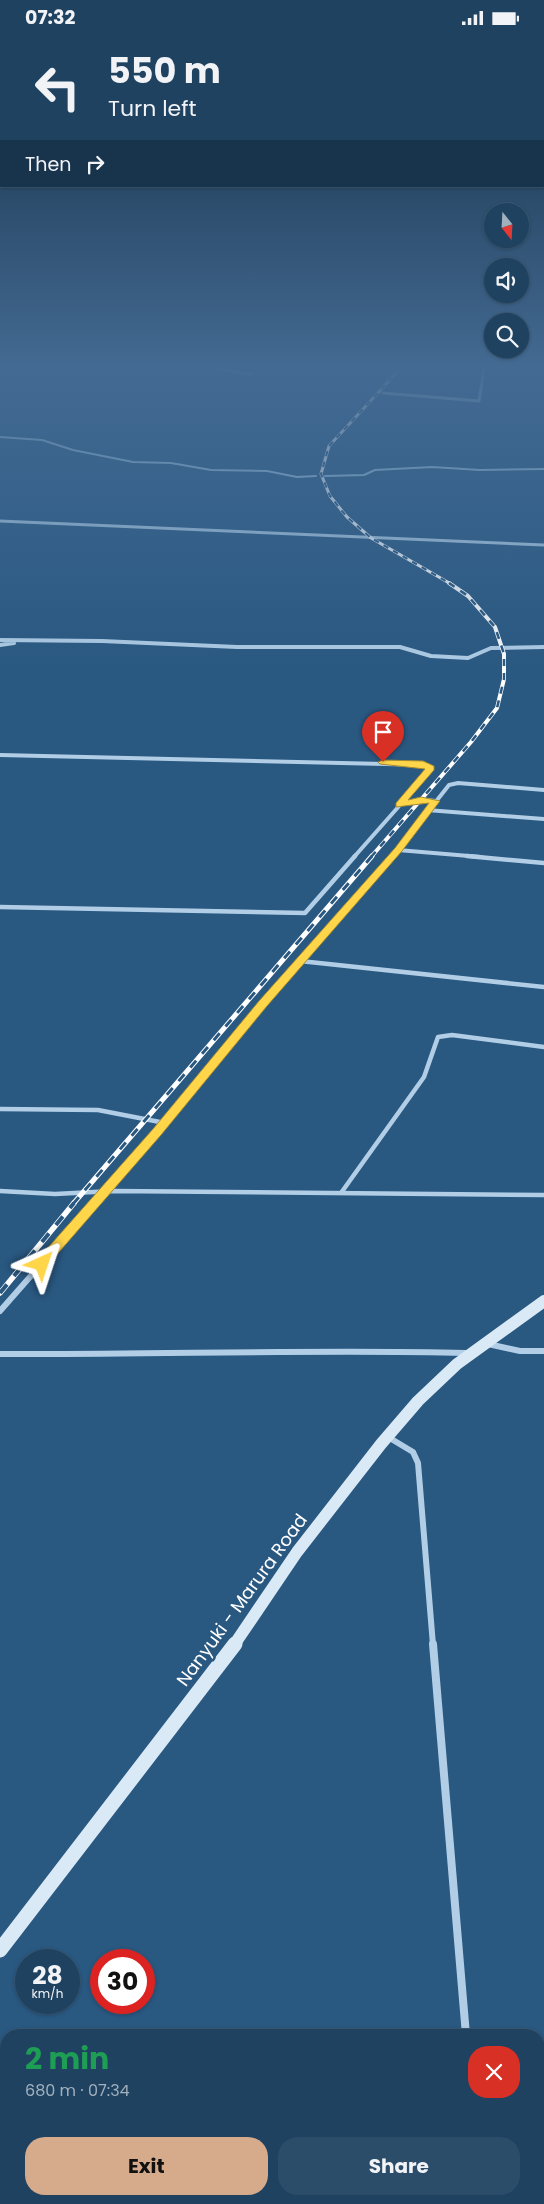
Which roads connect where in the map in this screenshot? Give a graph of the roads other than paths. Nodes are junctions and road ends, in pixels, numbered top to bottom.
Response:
1 (0, 521) edge
2 (544, 545) edge
3 (0, 640) edge
4 (34, 641) junction
5 (0, 645) edge
6 (544, 647) edge
7 (0, 755) edge
8 (544, 790) edge
9 (435, 801) junction
10 (399, 805) junction
11 (428, 810) junction
12 (544, 819) edge
13 (398, 849) junction
14 (544, 863) edge
15 (0, 907) edge
16 (300, 961) junction
17 (544, 987) edge
18 (544, 1047) edge
19 (0, 1109) edge
20 (165, 1123) junction
21 (0, 1191) edge
22 (106, 1191) junction
23 (341, 1193) junction
24 (544, 1195) edge
25 (544, 1301) edge
26 (0, 1311) edge
27 (482, 1344) junction
28 (544, 1351) edge
29 (0, 1353) edge
30 (470, 1353) junction
31 (388, 1437) junction
32 (0, 1951) edge
33 (465, 2029) edge

1 - 2 street
3 - 4 street
4 - 5 street
4 - 6 street
7 - 10 street
8 - 9 street
9 - 10 street
9 - 11 street
10 - 15 street
11 - 12 street
11 - 13 street
13 - 14 street
13 - 16 street
16 - 17 street
16 - 20 street
18 - 23 street
19 - 20 street
20 - 22 street
21 - 22 street
22 - 23 street
22 - 26 street
23 - 24 street
25 - 27 street, Nanyuki - Marura Road
27 - 28 street
27 - 30 street, Nanyuki - Marura Road
29 - 30 street
30 - 31 street, Nanyuki - Marura Road
31 - 32 street, Nanyuki - Marura Road
31 - 33 street

